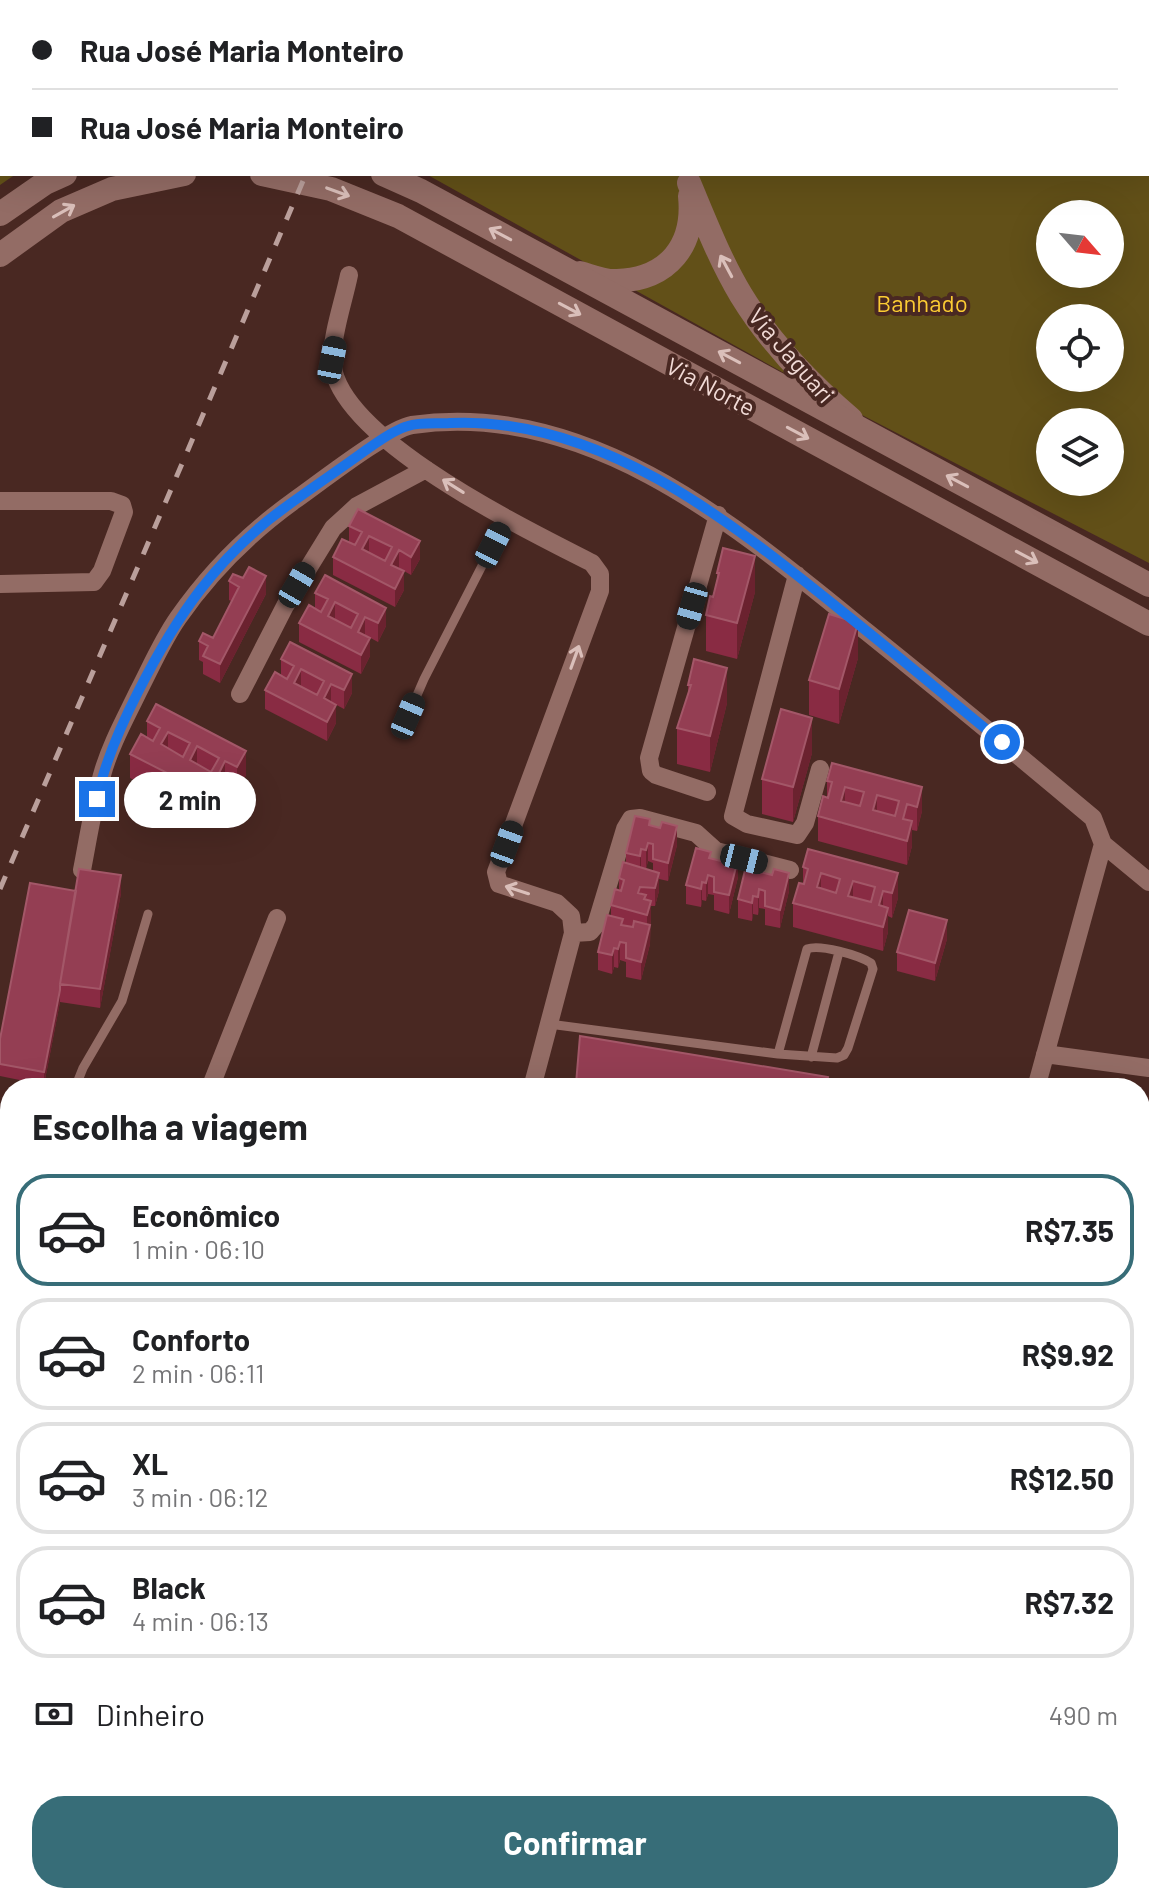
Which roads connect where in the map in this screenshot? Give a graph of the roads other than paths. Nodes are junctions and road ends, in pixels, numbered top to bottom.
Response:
1 (61, 176) edge
2 (174, 176) edge
3 (271, 176) edge
4 (387, 176) edge
5 (688, 179) edge
6 (0, 214) edge
7 (0, 255) edge
8 (567, 270) junction
9 (349, 275) dead end
10 (865, 432) junction
11 (383, 439) junction
12 (426, 469) junction
13 (0, 501) edge
14 (718, 515) junction
15 (506, 519) junction
16 (797, 575) junction
17 (0, 584) edge
18 (1149, 585) edge
19 (1149, 624) edge
20 (240, 694) dead end
21 (408, 716) dead end
22 (820, 769) dead end
23 (707, 792) dead end
24 (1103, 844) junction
25 (82, 870) edge
26 (790, 870) edge
27 (1149, 882) edge
28 (148, 914) dead end
29 (277, 918) dead end
30 (573, 933) junction
31 (839, 952) junction
32 (549, 1024) junction
33 (778, 1054) junction
34 (1045, 1054) junction
35 (811, 1057) junction
36 (1149, 1068) edge
37 (79, 1078) edge
38 (214, 1078) edge
39 (535, 1078) edge
40 (1039, 1078) edge

1 - 6 main road
7 -> 2 main road
3 -> 19 main road, Via Norte
8 -> 4 main road, Via Norte
5 - 8 main road, Via Jaguari
10 -> 5 main road, Via Jaguari
10 -> 8 main road, Via Norte
9 - 11 street
18 -> 10 main road, Via Norte
11 - 12 street
11 - 14 street
11 - 25 street
15 -> 12 street
12 - 20 street
13 - 17 street
14 - 16 street
14 - 23 street
15 - 21 lane
30 -> 15 street
16 - 22 street
16 - 24 street
24 - 27 street
24 - 34 street
26 - 30 street
28 - 37 lane
29 - 38 street
30 - 32 street
31 - 33 lane
31 - 35 lane
31 - 35 lane
32 - 33 lane
32 - 39 street
33 - 35 lane
34 - 36 street
34 - 40 street

